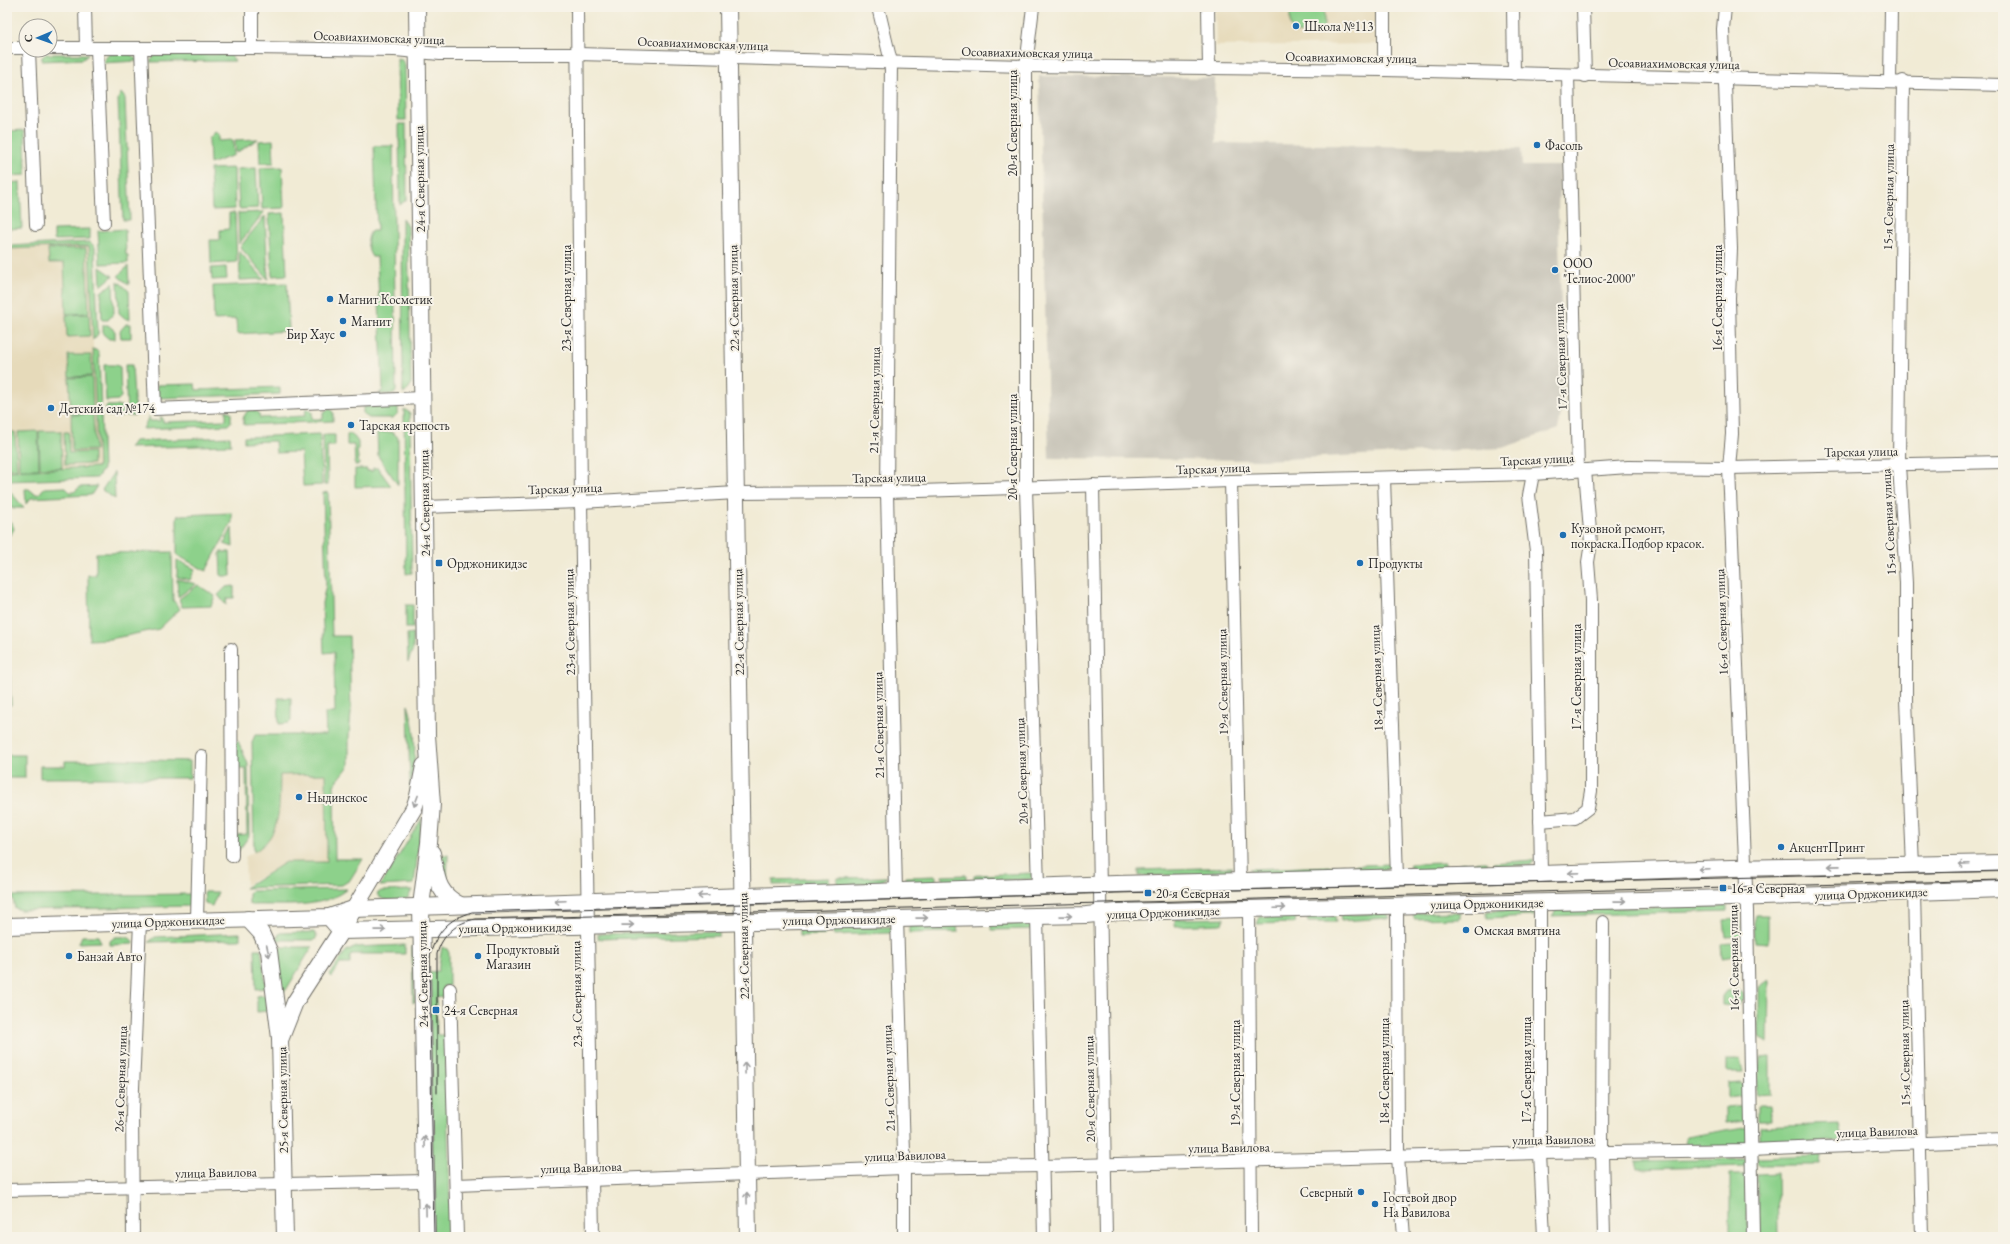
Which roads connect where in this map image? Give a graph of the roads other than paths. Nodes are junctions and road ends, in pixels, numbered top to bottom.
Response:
1 (85, 7) edge
2 (252, 7) edge
3 (417, 7) edge
4 (577, 7) edge
5 (728, 7) edge
6 (878, 7) edge
7 (1033, 7) edge
8 (1208, 7) edge
9 (1384, 7) edge
10 (1513, 7) edge
11 (1583, 7) edge
12 (1724, 7) edge
13 (1891, 7) edge
14 (7, 48) edge
15 (18, 48) edge
16 (58, 48) edge
17 (92, 48) junction
18 (141, 48) junction
19 (252, 48) junction
20 (418, 54) junction
21 (578, 54) junction
22 (29, 58) edge
23 (729, 58) junction
24 (891, 62) junction
25 (1026, 66) junction
26 (1209, 69) junction
27 (1384, 70) junction
28 (1514, 74) junction
29 (1568, 75) junction
30 (1585, 76) junction
31 (1726, 78) junction
32 (1890, 81) junction
33 (1903, 81) junction
34 (2003, 85) edge
35 (104, 223) dead end
36 (36, 225) dead end
37 (422, 398) junction
38 (2003, 462) edge
39 (1899, 464) junction
40 (1729, 468) junction
41 (1581, 470) junction
42 (1533, 474) junction
43 (1384, 478) junction
44 (1231, 481) junction
45 (1093, 485) junction
46 (1026, 488) junction
47 (887, 492) junction
48 (736, 493) junction
49 (581, 502) junction
50 (424, 507) junction
51 (231, 649) dead end
52 (427, 735) junction
53 (201, 756) dead end
54 (1540, 821) junction
55 (429, 843) junction
56 (232, 856) dead end
57 (2003, 863) edge
58 (1913, 866) junction
59 (1745, 867) junction
60 (1540, 874) junction
61 (1397, 878) junction
62 (1240, 882) junction
63 (1100, 884) junction
64 (1038, 887) junction
65 (2003, 889) edge
66 (896, 892) junction
67 (1914, 892) junction
68 (742, 895) junction
69 (1746, 898) junction
70 (588, 900) junction
71 (1540, 902) junction
72 (460, 905) junction
73 (1397, 905) junction
74 (421, 906) junction
75 (354, 909) junction
76 (1249, 909) junction
77 (1100, 915) junction
78 (1036, 916) junction
79 (329, 917) junction
80 (896, 918) junction
81 (248, 919) junction
82 (197, 920) junction
83 (140, 922) junction
84 (743, 922) junction
85 (1603, 922) dead end
86 (589, 925) junction
87 (7, 926) edge
88 (422, 929) junction
89 (341, 931) junction
90 (450, 989) dead end
91 (280, 1040) junction
92 (2003, 1140) edge
93 (1920, 1143) junction
94 (1750, 1150) junction
95 (1602, 1152) junction
96 (1540, 1153) junction
97 (1398, 1158) junction
98 (1250, 1160) junction
99 (1105, 1164) junction
100 (1042, 1166) junction
101 (904, 1168) junction
102 (747, 1175) junction
103 (426, 1181) junction
104 (593, 1181) junction
105 (284, 1184) junction
106 (456, 1185) junction
107 (132, 1188) junction
108 (7, 1190) edge
109 (133, 1237) edge
110 (285, 1237) edge
111 (427, 1237) edge
112 (457, 1237) edge
113 (594, 1237) edge
114 (748, 1237) edge
115 (904, 1237) edge
116 (1044, 1237) edge
117 (1106, 1237) edge
118 (1251, 1237) edge
119 (1404, 1237) edge
120 (1544, 1237) edge
121 (1604, 1237) edge
122 (1753, 1237) edge
123 (1922, 1237) edge

1 - 17 street
2 - 19 street
3 - 20 main road, 24-я Северная улица
4 - 21 street, 23-я Северная улица
5 - 23 main road, 22-я Северная улица
6 - 24 street, 21-я Северная улица
7 - 25 street, 20-я Северная улица
8 - 26 street
9 - 27 street
10 - 28 street
11 - 30 street
12 - 31 street, 16-я Северная улица
13 - 32 street
14 - 15 street
16 - 17 street, Осоавиахимовская улица
17 - 18 street, Осоавиахимовская улица
17 - 35 street
18 - 19 street, Осоавиахимовская улица
18 - 37 street
19 - 20 street, Осоавиахимовская улица
20 - 21 street, Осоавиахимовская улица
20 - 37 main road, 24-я Северная улица
21 - 23 street, Осоавиахимовская улица
21 - 49 street, 23-я Северная улица
22 - 36 street
23 - 24 street, Осоавиахимовская улица
23 - 48 main road, 22-я Северная улица
24 - 25 street, Осоавиахимовская улица
24 - 47 street, 21-я Северная улица
25 - 26 street, Осоавиахимовская улица
25 - 46 street, 20-я Северная улица
26 - 27 street, Осоавиахимовская улица
27 - 28 street, Осоавиахимовская улица
28 - 29 street, Осоавиахимовская улица
29 - 30 street, Осоавиахимовская улица
29 - 41 street, 17-я Северная улица
30 - 31 street, Осоавиахимовская улица
31 - 32 street, Осоавиахимовская улица
31 - 40 street, 16-я Северная улица
32 - 33 street, Осоавиахимовская улица
33 - 34 street, Осоавиахимовская улица
33 - 39 street, 15-я Северная улица
37 - 50 main road, 24-я Северная улица
38 - 39 street, Тарская улица
39 - 40 street, Тарская улица
39 - 58 street, 15-я Северная улица
40 - 41 street, Тарская улица
40 - 59 street, 16-я Северная улица
41 - 42 street, Тарская улица
41 - 54 street, 17-я Северная улица
42 - 43 street, Тарская улица
42 - 54 street
43 - 44 street, Тарская улица
43 - 61 street, 18-я Северная улица
44 - 45 street, Тарская улица
44 - 62 street, 19-я Северная улица
45 - 46 street, Тарская улица
45 - 63 street, 20-я Северная улица
46 - 47 street, Тарская улица
46 - 64 street, 20-я Северная улица
47 - 48 street, Тарская улица
47 - 66 street, 21-я Северная улица
48 - 49 street, Тарская улица
48 - 68 main road, 22-я Северная улица
49 - 50 street, Тарская улица
49 - 70 street, 23-я Северная улица
50 - 52 main road, 24-я Северная улица
51 - 56 street
52 - 55 main road, 24-я Северная улица
52 -> 75 main road, 24-я Северная улица
53 - 82 street
54 - 60 street
55 - 72 main road
55 - 74 main road, 24-я Северная улица
57 -> 58 main road, улица Орджоникидзе
58 -> 59 main road, улица Орджоникидзе
59 -> 60 main road, улица Орджоникидзе
59 - 69 street, 16-я Северная улица
60 - 61 main road, улица Орджоникидзе
61 - 62 main road, улица Орджоникидзе
62 - 63 main road, улица Орджоникидзе
63 - 64 main road, улица Орджоникидзе
63 - 77 street, 20-я Северная улица
64 - 66 main road, улица Орджоникидзе
65 - 67 main road, улица Орджоникидзе
66 - 68 main road, улица Орджоникидзе
67 - 69 main road, улица Орджоникидзе
67 - 93 street, 15-я Северная улица
68 -> 70 main road, улица Орджоникидзе
68 - 84 main road, 22-я Северная улица
71 -> 69 main road, улица Орджоникидзе
69 - 94 street, 16-я Северная улица
70 -> 72 main road, улица Орджоникидзе
70 - 86 street, 23-я Северная улица
71 - 73 main road, улица Орджоникидзе
71 - 96 street, 17-я Северная улица
72 - 74 main road, улица Орджоникидзе
76 -> 73 main road, улица Орджоникидзе
73 - 97 street, 18-я Северная улица
74 - 75 main road, улица Орджоникидзе
74 - 88 main road, 24-я Северная улица
75 - 79 main road, улица Орджоникидзе
75 - 89 main road, 24-я Северная улица
76 - 77 main road, улица Орджоникидзе
76 - 98 street, 19-я Северная улица
78 -> 77 main road, улица Орджоникидзе
77 - 99 street, 20-я Северная улица
80 -> 78 main road, улица Орджоникидзе
78 - 100 street
79 - 81 main road, улица Орджоникидзе
79 - 89 main road
80 - 84 main road, улица Орджоникидзе
80 - 101 street, 21-я Северная улица
81 - 82 main road, улица Орджоникидзе
81 -> 91 main road
82 - 83 main road, улица Орджоникидзе
83 - 87 main road, улица Орджоникидзе
83 - 107 street, 26-я Северная улица
86 -> 84 main road, улица Орджоникидзе
102 -> 84 main road, 22-я Северная улица
85 - 95 street
86 - 88 main road, улица Орджоникидзе
86 - 104 street, 23-я Северная улица
89 -> 88 main road, улица Орджоникидзе
103 -> 88 main road, 24-я Северная улица
89 - 91 main road, 25-я Северная улица
90 - 106 street
91 - 105 main road, 25-я Северная улица
92 - 93 street, улица Вавилова
93 - 94 street, улица Вавилова
93 - 123 street, 15-я Северная улица
94 - 95 street, улица Вавилова
94 - 122 street, 16-я Северная улица
95 - 96 street, улица Вавилова
95 - 121 street
96 - 97 street, улица Вавилова
96 - 120 street, 17-я Северная улица
97 - 98 street, улица Вавилова
97 - 119 street, 18-я Северная улица
98 - 99 street, улица Вавилова
98 - 118 street, 19-я Северная улица
99 - 100 street, улица Вавилова
99 - 117 street, 20-я Северная улица
100 - 101 street, улица Вавилова
100 - 116 street
101 - 102 street, улица Вавилова
101 - 115 street, 21-я Северная улица
102 - 104 street, улица Вавилова
114 -> 102 main road, 22-я Северная улица
103 - 105 street, улица Вавилова
111 -> 103 main road, 24-я Северная улица
104 - 106 street, улица Вавилова
104 - 113 street, 23-я Северная улица
105 - 107 street, улица Вавилова
105 - 110 main road, 25-я Северная улица
106 - 112 street
107 - 108 street, улица Вавилова
107 - 109 street, 26-я Северная улица

